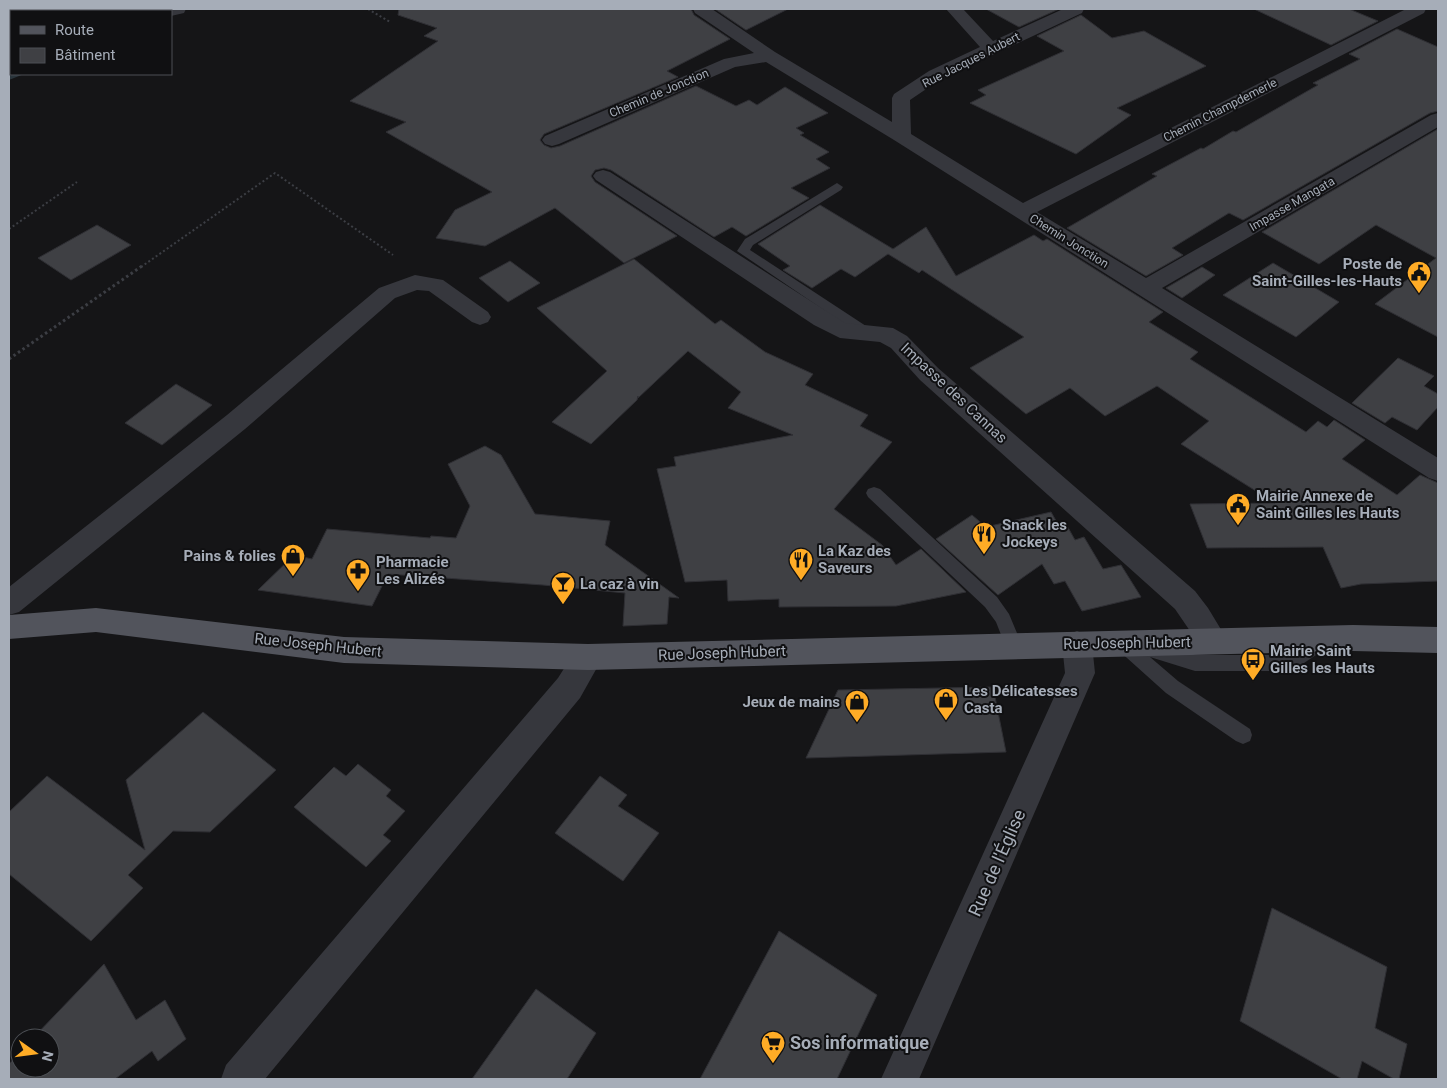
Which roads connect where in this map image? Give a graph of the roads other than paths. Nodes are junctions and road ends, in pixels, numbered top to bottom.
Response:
1 (702, 9) edge
2 (954, 9) edge
3 (1076, 9) edge
4 (1418, 9) edge
5 (991, 49) junction
6 (769, 56) junction
7 (1438, 119) edge
8 (902, 136) junction
9 (552, 140) dead end
10 (603, 176) dead end
11 (837, 187) dead end
12 (1022, 211) junction
13 (1146, 288) junction
14 (480, 317) dead end
15 (864, 331) junction
16 (1438, 471) edge
17 (874, 493) dead end
18 (9, 603) edge
19 (9, 627) edge
20 (1326, 639) junction
21 (1438, 640) edge
22 (1213, 641) junction
23 (1013, 644) junction
24 (1077, 644) junction
25 (1127, 644) junction
26 (588, 656) junction
27 (1243, 735) dead end
28 (240, 1079) edge
29 (900, 1079) edge

1 - 6 street, Chemin Jonction
2 - 5 street
3 - 5 street, Rue Jacques Aubert
4 - 12 street, Chemin Champdemerle
5 - 8 street, Rue Jacques Aubert
6 - 8 street, Chemin Jonction
6 - 9 street, Chemin de Jonction
7 - 13 street, Impasse Mangata
8 - 12 street, Chemin Jonction
10 - 15 street, Impasse des Cannas
11 - 15 lane
12 - 13 street, Chemin Jonction
13 - 16 street, Chemin Jonction
14 - 18 street
15 - 22 street, Impasse des Cannas
17 - 23 lane
19 - 26 main road, Rue Joseph Hubert
20 - 21 main road, Rue Joseph Hubert
20 - 22 main road, Rue Joseph Hubert
20 - 25 lane
22 - 25 main road, Rue Joseph Hubert
23 - 24 main road, Rue Joseph Hubert
23 - 26 main road, Rue Joseph Hubert
24 - 25 main road, Rue Joseph Hubert
24 - 29 street, Rue de l'Église
25 - 27 lane
26 - 28 street

